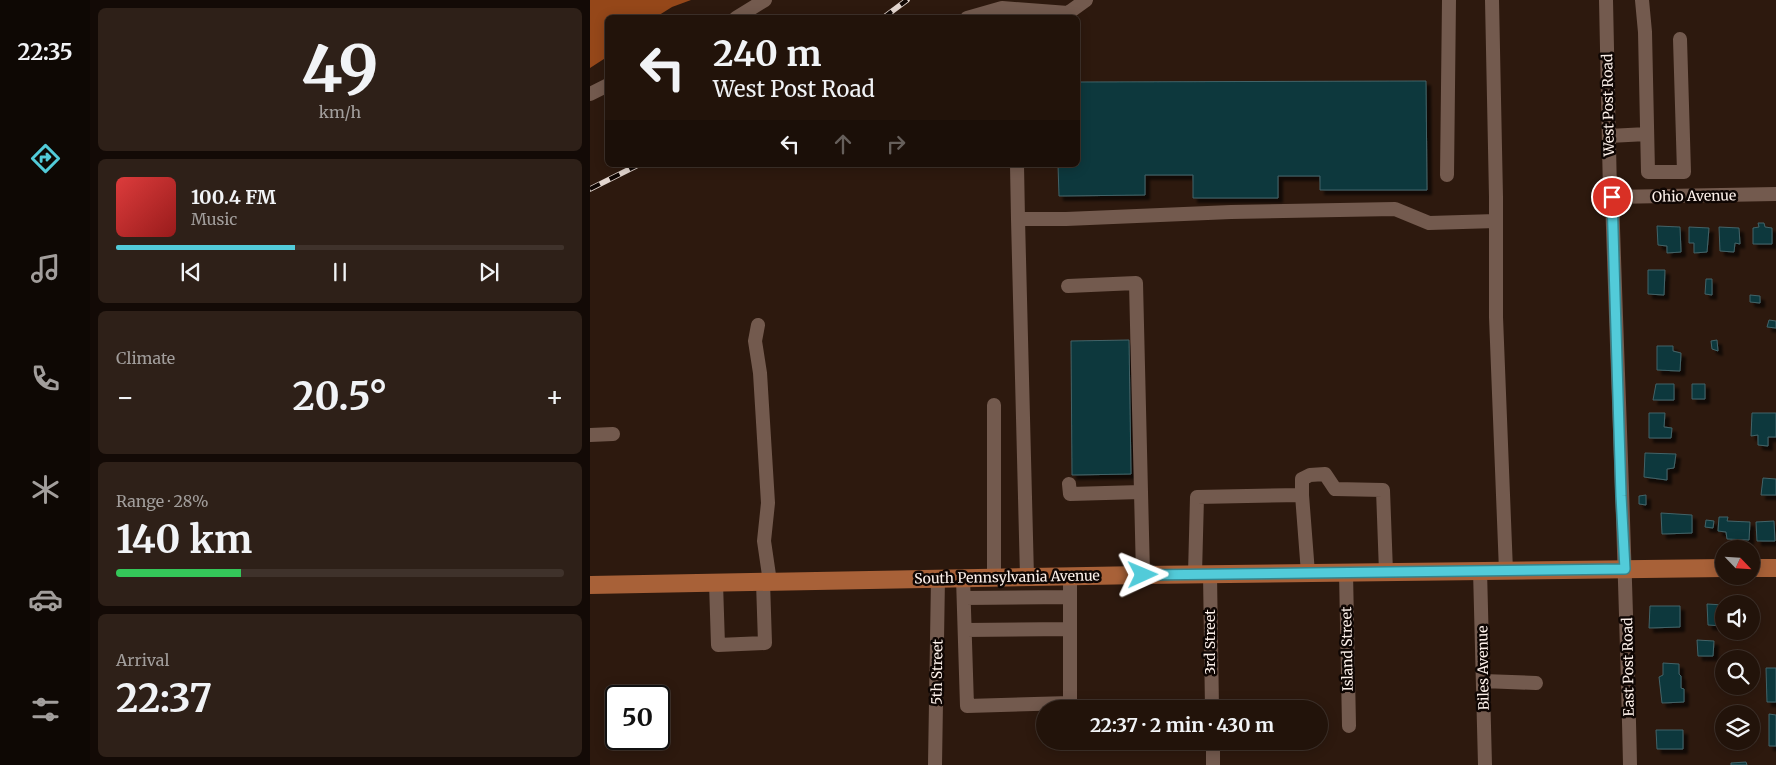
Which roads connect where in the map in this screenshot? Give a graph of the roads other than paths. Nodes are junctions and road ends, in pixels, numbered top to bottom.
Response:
1 (765, 0) edge
2 (1086, 0) edge
3 (1449, 0) edge
4 (1492, 0) edge
5 (1606, 0) edge
6 (1642, 0) edge
7 (741, 15) edge
8 (978, 15) edge
9 (1066, 15) edge
10 (1680, 39) dead end
11 (605, 86) edge
12 (590, 94) edge
13 (1647, 134) junction
14 (1609, 136) junction
15 (1017, 167) edge
16 (1447, 175) dead end
17 (1776, 194) edge
18 (1612, 197) junction
19 (1018, 219) junction
20 (1496, 221) junction
21 (1068, 286) dead end
22 (758, 325) dead end
23 (994, 405) dead end
24 (613, 434) dead end
25 (590, 435) edge
26 (1069, 484) dead end
27 (1141, 492) junction
28 (1302, 495) junction
29 (1715, 568) edge
30 (1760, 568) edge
31 (1776, 568) edge
32 (1625, 569) junction
33 (1480, 570) junction
34 (1506, 571) junction
35 (1346, 572) junction
36 (1386, 572) junction
37 (1308, 573) junction
38 (1203, 574) junction
39 (1143, 575) junction
40 (1070, 576) junction
41 (1027, 577) junction
42 (938, 578) junction
43 (963, 578) junction
44 (994, 578) junction
45 (767, 582) junction
46 (716, 583) junction
47 (590, 585) edge
48 (1070, 597) junction
49 (964, 598) junction
50 (1070, 629) junction
51 (965, 630) junction
52 (1483, 681) junction
53 (1536, 682) dead end
54 (1211, 700) edge
55 (1349, 726) dead end
56 (1213, 750) edge
57 (936, 765) edge
58 (1214, 765) edge
59 (1485, 765) edge
60 (1630, 765) edge

1 - 7 street
2 - 9 street
3 - 16 street
4 - 20 street
5 - 14 street, West Post Road
6 - 13 street
8 - 9 street
10 - 13 street
11 - 12 street
13 - 14 street
14 - 18 street, West Post Road
15 - 19 street
17 - 18 street, Ohio Avenue
18 - 32 street, West Post Road
19 - 20 street
19 - 41 street
20 - 34 street
21 - 27 street
22 - 45 street
23 - 44 street
24 - 25 street
26 - 27 street
27 - 39 street
28 - 36 street
28 - 37 street
28 - 38 street, 3rd Street
29 - 32 main road, South Pennsylvania Avenue
30 - 31 main road
32 - 34 main road, South Pennsylvania Avenue
32 - 60 street, East Post Road
33 - 34 main road, South Pennsylvania Avenue
33 - 36 main road, South Pennsylvania Avenue
33 - 52 street, Biles Avenue
35 - 36 main road, South Pennsylvania Avenue
35 - 37 main road, South Pennsylvania Avenue
35 - 55 street, Island Street
37 - 38 main road, South Pennsylvania Avenue
38 - 39 main road, South Pennsylvania Avenue
38 - 54 street, 3rd Street
39 - 40 main road, South Pennsylvania Avenue
40 - 41 main road, South Pennsylvania Avenue
40 - 48 street
41 - 44 main road, South Pennsylvania Avenue
42 - 43 main road, South Pennsylvania Avenue
42 - 45 main road, South Pennsylvania Avenue
42 - 57 street, 5th Street
43 - 44 main road, South Pennsylvania Avenue
43 - 49 street
45 - 46 main road, South Pennsylvania Avenue
45 - 46 street
46 - 47 main road, South Pennsylvania Avenue
48 - 49 street
48 - 50 street
49 - 51 street
50 - 51 street
50 - 51 street
52 - 53 street
52 - 59 street, Biles Avenue
56 - 58 street

